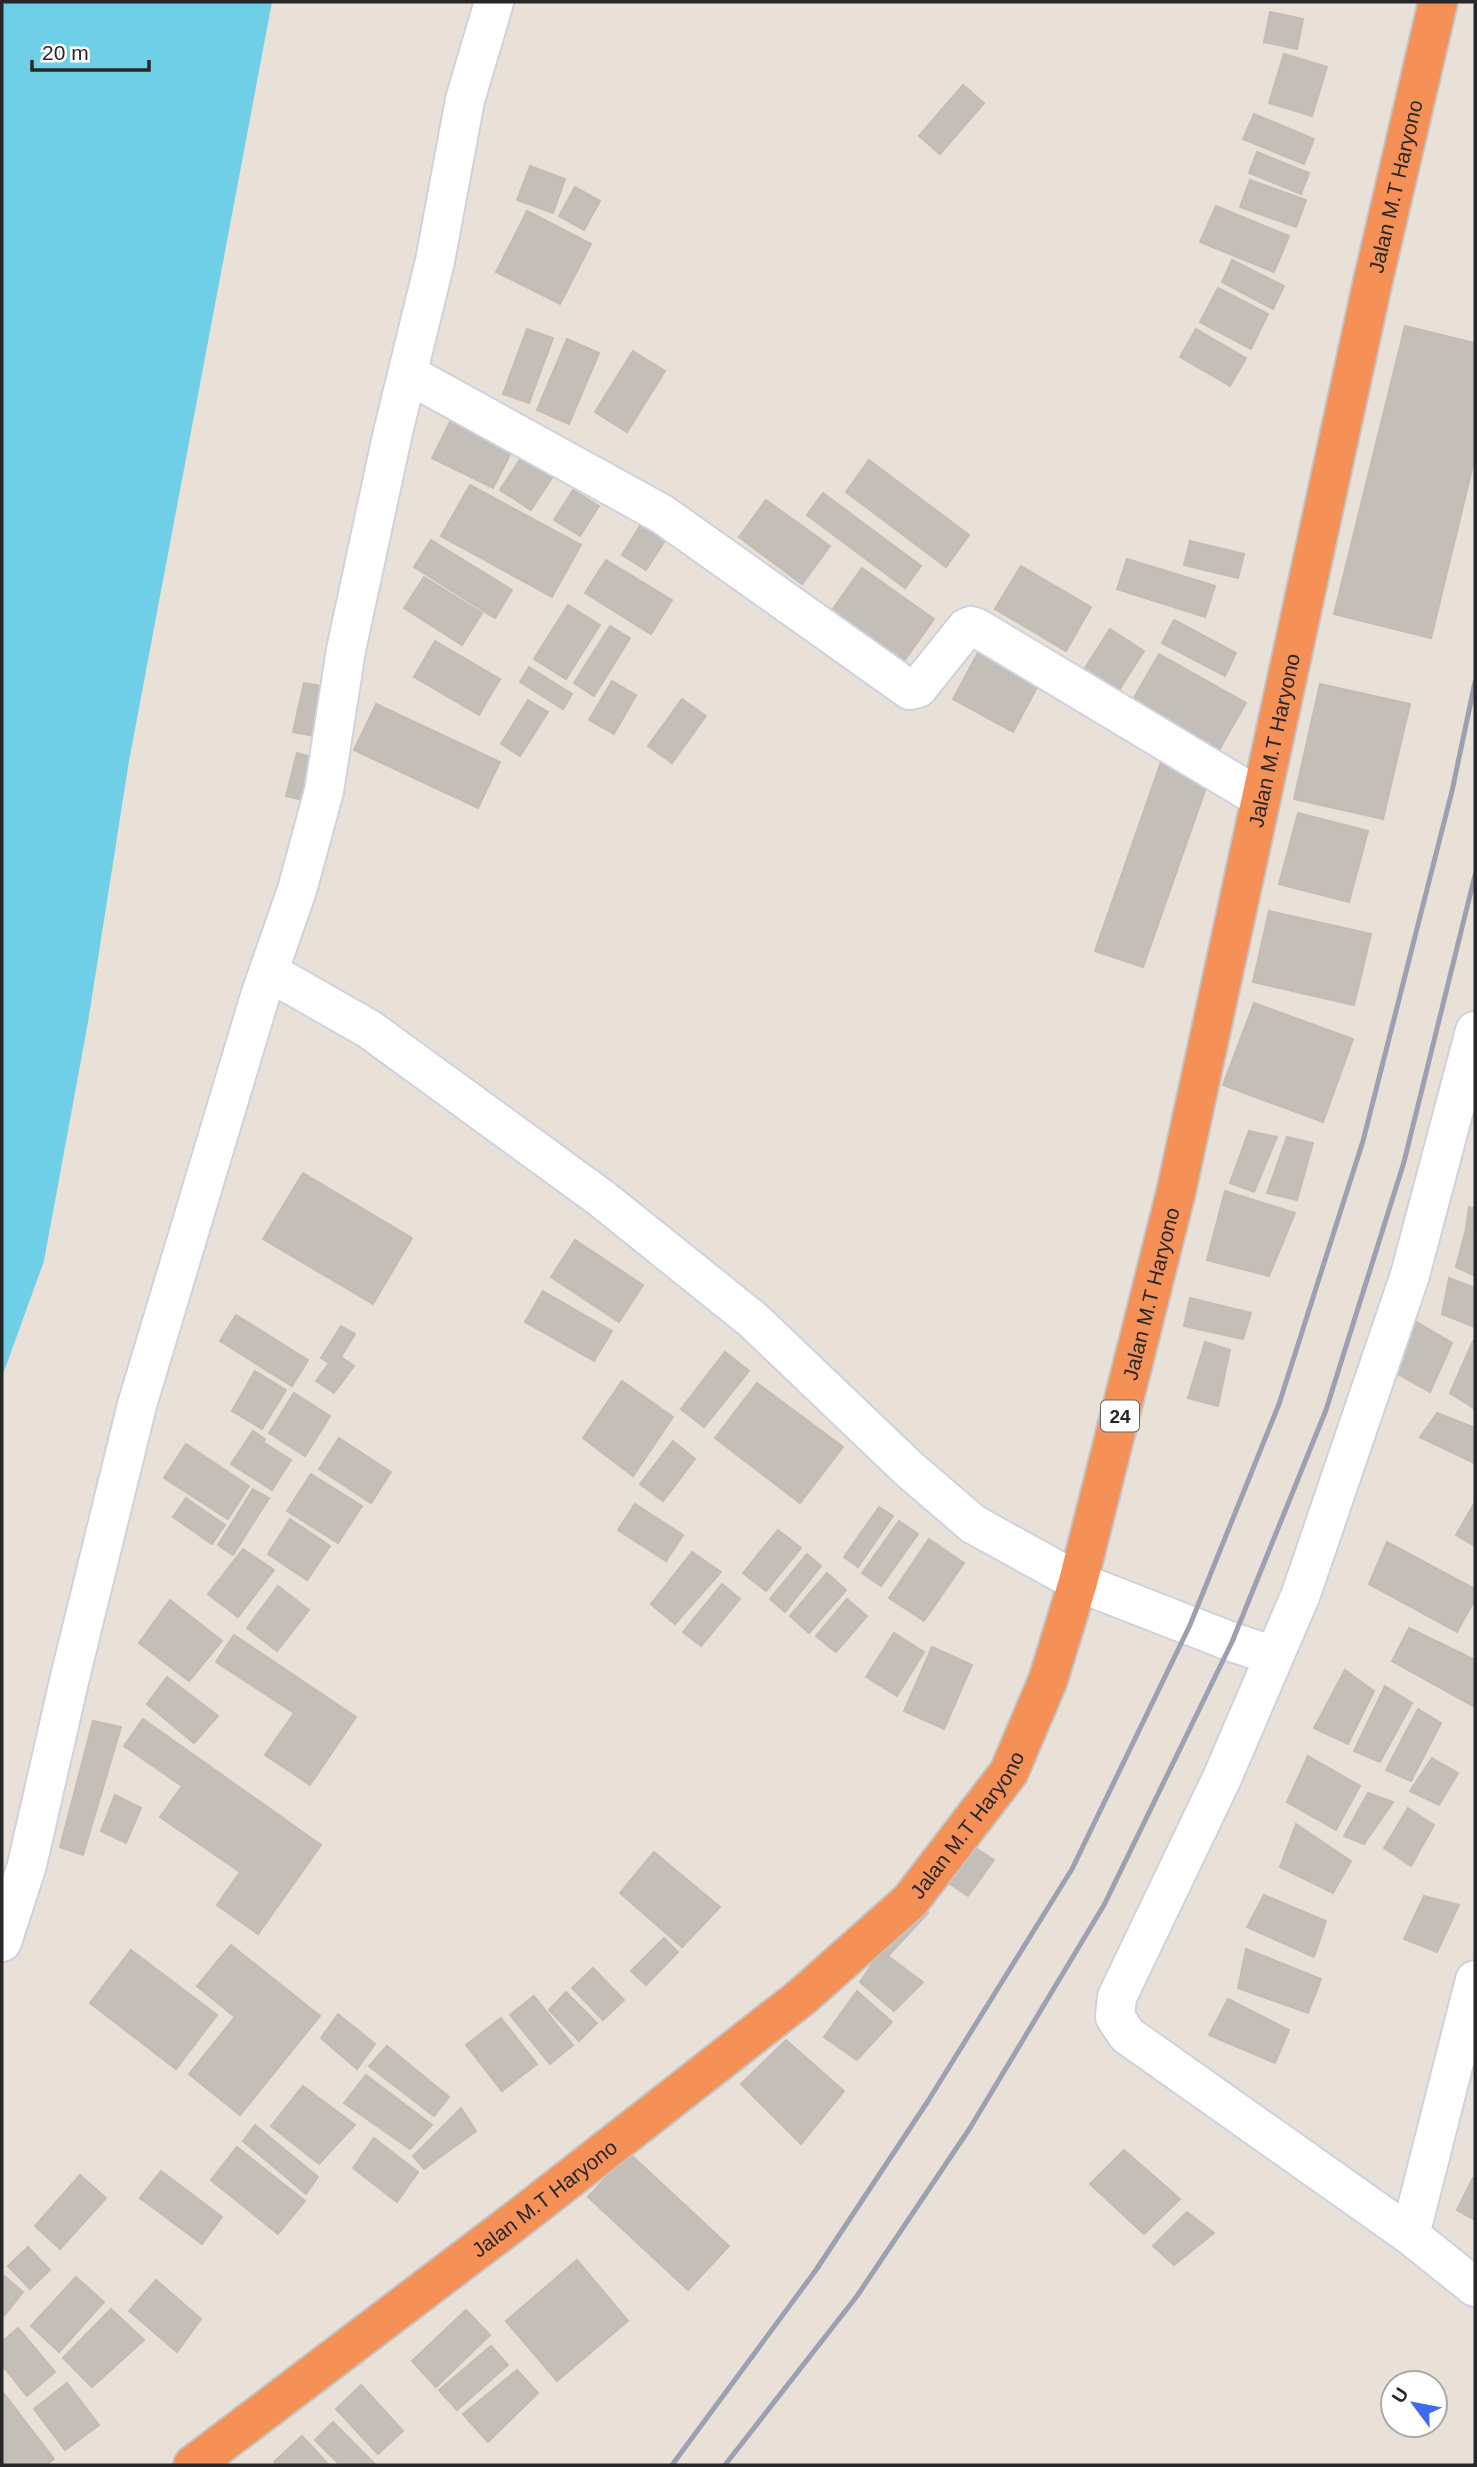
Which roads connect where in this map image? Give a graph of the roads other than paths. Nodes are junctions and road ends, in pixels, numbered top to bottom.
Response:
1 (494, 2) edge
2 (1438, 2) edge
3 (408, 374) junction
4 (1261, 798) junction
5 (269, 972) junction
6 (1475, 1031) edge
7 (1079, 1582) junction
8 (1274, 1656) junction
9 (2, 1942) edge
10 (1475, 1980) edge
11 (1410, 2235) junction
12 (1475, 2287) edge
13 (193, 2465) edge

1 - 3 street
2 - 4 highway, Jalan M.T Haryono / 24
3 - 4 street
3 - 5 street
4 - 7 highway, Jalan M.T Haryono / 24
5 - 7 street
5 - 9 street
6 - 8 street
7 - 8 street
7 - 13 highway, Jalan M.T Haryono / 24
8 - 11 street
10 - 11 street
11 - 12 street

